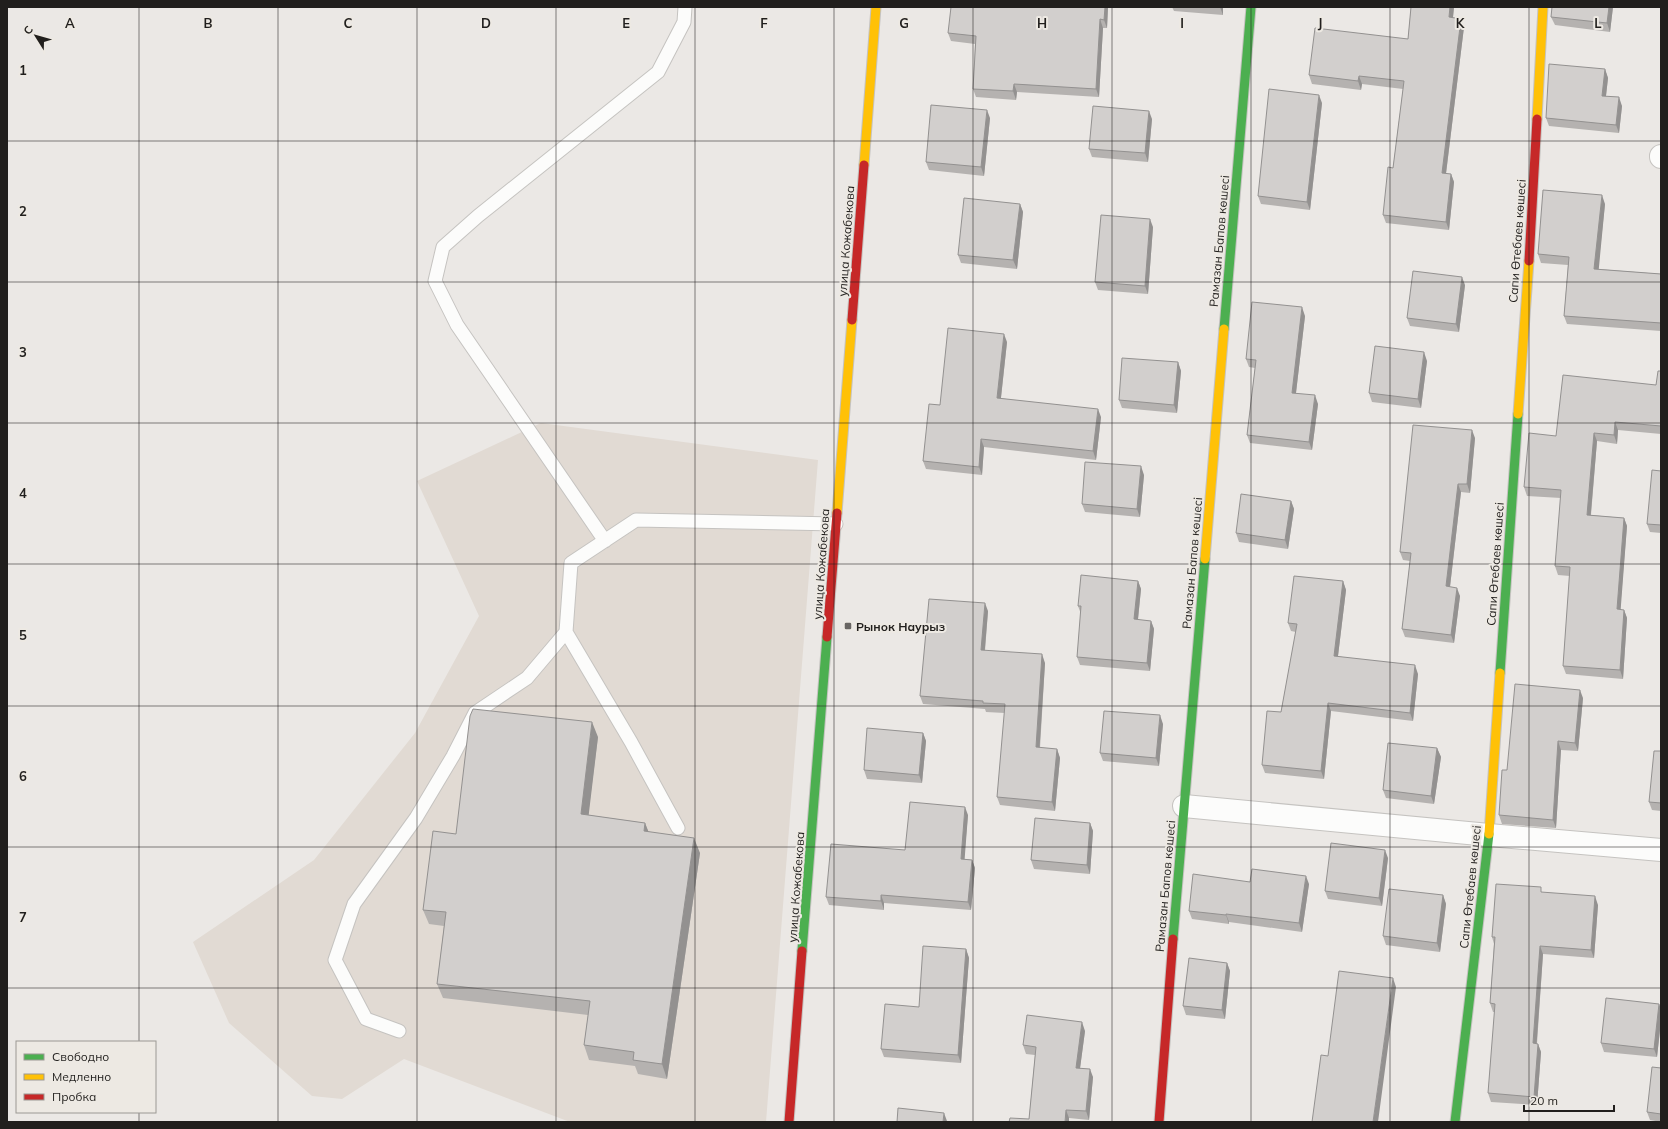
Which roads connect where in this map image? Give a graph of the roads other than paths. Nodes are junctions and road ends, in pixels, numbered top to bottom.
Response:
1 (685, 7) edge
2 (876, 7) edge
3 (1251, 7) edge
4 (1543, 7) edge
5 (836, 524) junction
6 (605, 541) junction
7 (566, 632) junction
8 (1184, 806) junction
9 (678, 828) dead end
10 (1489, 835) junction
11 (1661, 850) edge
12 (399, 1031) dead end
13 (789, 1122) edge
14 (1159, 1122) edge
15 (1455, 1122) edge

1 - 6 lane
2 - 5 street, улица Кожабекова
3 - 8 street, Рамазан Бапов көшесі
4 - 10 street, Сапи Өтебаев көшесі
5 - 6 lane
5 - 13 street, улица Кожабекова
6 - 7 lane
7 - 9 lane
7 - 12 lane
8 - 10 street
8 - 14 street, Рамазан Бапов көшесі
10 - 11 street
10 - 15 street, Сапи Өтебаев көшесі

